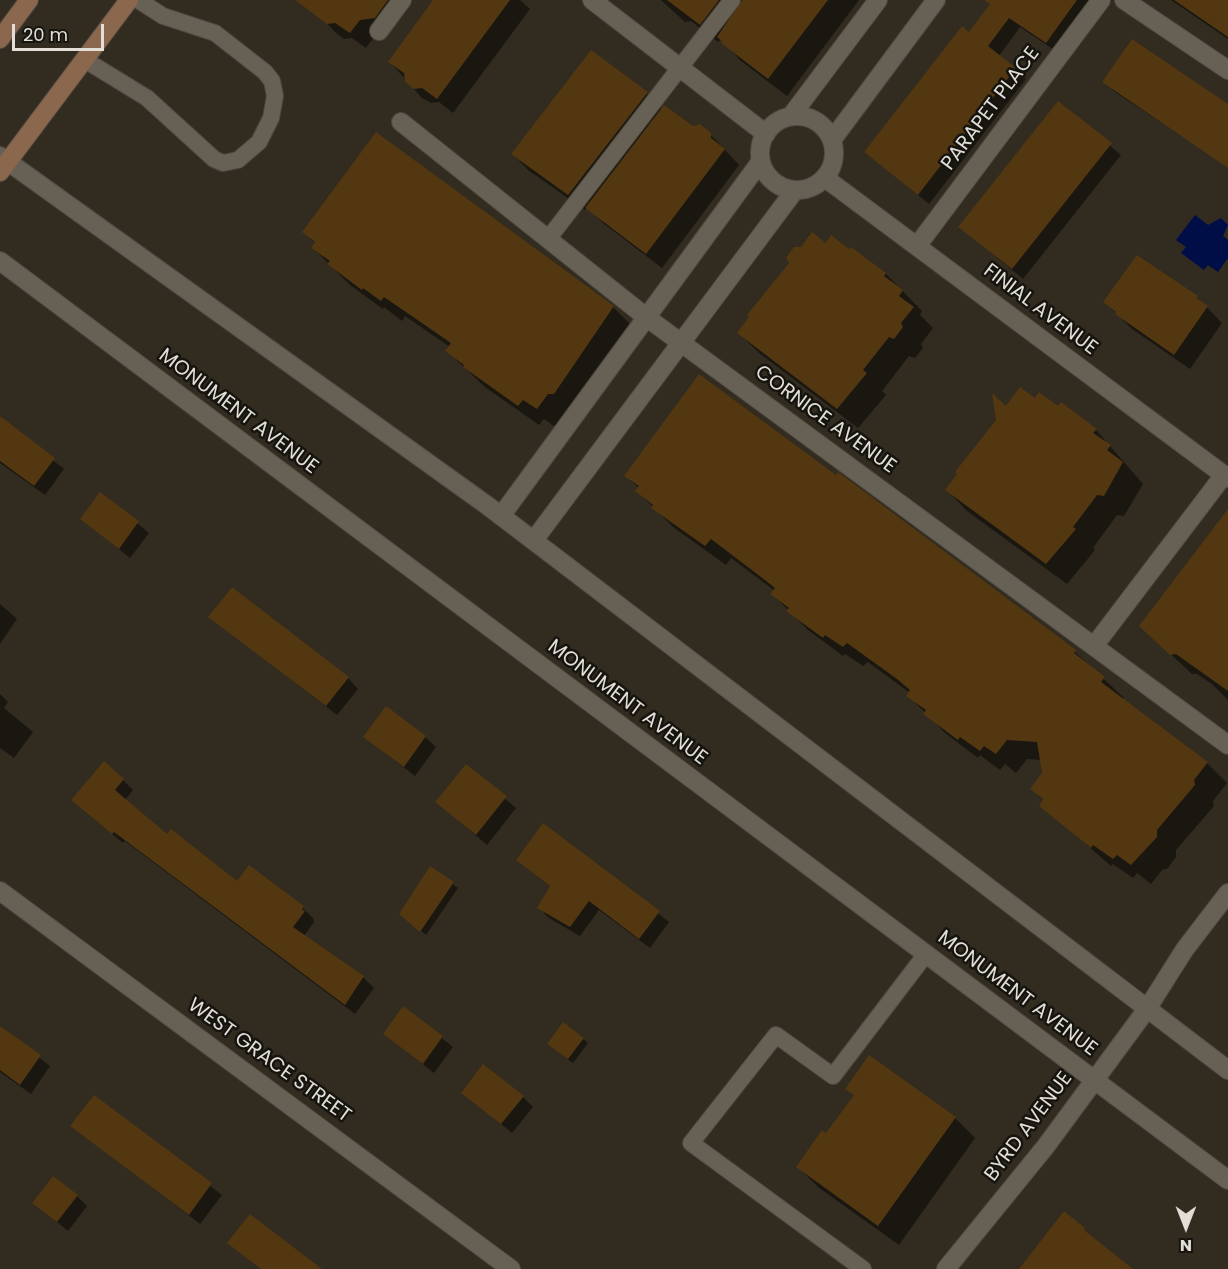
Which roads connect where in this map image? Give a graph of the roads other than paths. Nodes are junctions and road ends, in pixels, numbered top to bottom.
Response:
1 (29, 0) edge
2 (129, 0) edge
3 (138, 0) edge
4 (402, 0) edge
5 (592, 0) edge
6 (732, 0) edge
7 (878, 0) edge
8 (936, 0) edge
9 (1101, 0) edge
10 (1124, 0) edge
11 (379, 31) dead end
12 (0, 39) edge
13 (85, 60) junction
14 (680, 68) junction
15 (1228, 70) edge
16 (791, 116) junction
17 (401, 122) dead end
18 (765, 134) junction
19 (832, 140) junction
20 (761, 161) junction
21 (3, 164) edge
22 (825, 178) junction
23 (795, 190) junction
24 (548, 238) junction
25 (917, 246) junction
26 (0, 261) edge
27 (646, 316) junction
28 (681, 342) junction
29 (1226, 477) edge
30 (501, 516) junction
31 (534, 540) junction
32 (1094, 646) junction
33 (1228, 745) edge
34 (0, 891) edge
35 (1228, 893) edge
36 (926, 954) junction
37 (1147, 1009) junction
38 (1228, 1070) edge
39 (1093, 1079) junction
40 (1228, 1180) edge
41 (511, 1269) edge
42 (863, 1269) edge
43 (946, 1269) edge

1 - 12 main road
2 - 13 main road
3 - 13 lane
4 - 11 street
5 - 14 street
6 - 14 lane
7 - 16 street
8 - 19 street
9 - 25 street, PARAPET PLACE
10 - 15 street
13 - 21 main road
14 - 18 street
14 - 24 lane
16 - 18 street
16 - 19 street
17 - 24 street, CORNICE AVENUE
18 - 20 street
19 - 22 street
20 - 23 street
20 - 27 street
21 - 30 street
22 - 23 street
22 - 25 street, FINIAL AVENUE
23 - 28 street
24 - 27 street, CORNICE AVENUE
25 - 29 street, FINIAL AVENUE
26 - 36 street, MONUMENT AVENUE
27 - 28 street, CORNICE AVENUE
27 - 30 street
28 - 31 street
28 - 32 street, CORNICE AVENUE
29 - 32 street
30 - 31 street
31 - 37 street
32 - 33 street, CORNICE AVENUE
34 - 41 street, WEST GRACE STREET
35 - 37 street, BYRD AVENUE
36 - 39 street, MONUMENT AVENUE
36 - 42 lane
37 - 38 street
37 - 39 street, BYRD AVENUE
39 - 40 street, MONUMENT AVENUE
39 - 43 street, BYRD AVENUE

